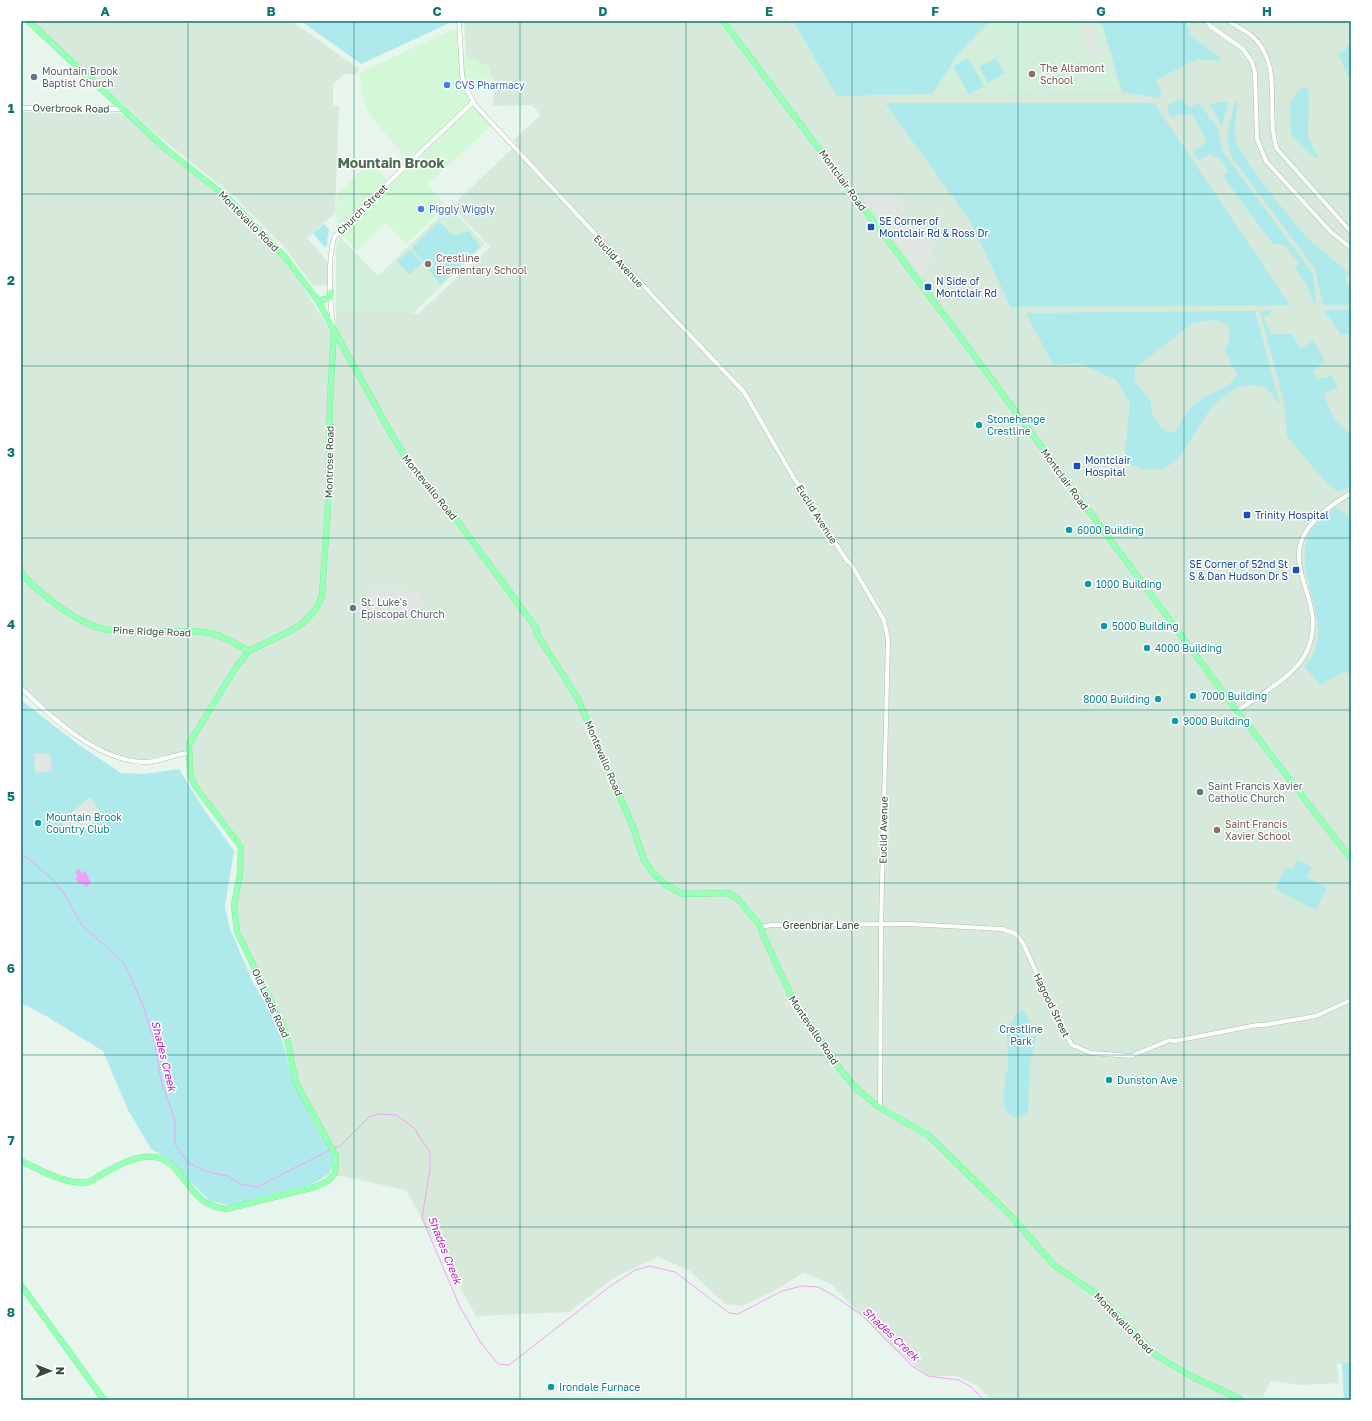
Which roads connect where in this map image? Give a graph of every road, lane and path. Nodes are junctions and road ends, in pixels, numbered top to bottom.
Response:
1 (28, 21) edge
2 (459, 21) edge
3 (723, 21) edge
4 (1207, 21) edge
5 (1228, 21) edge
6 (473, 102) junction
7 (21, 108) edge
8 (122, 109) junction
9 (1351, 232) edge
10 (1351, 248) edge
11 (331, 292) junction
12 (318, 301) junction
13 (334, 328) junction
14 (345, 351) junction
15 (333, 355) junction
16 (1351, 493) edge
17 (21, 573) edge
18 (322, 596) joint
19 (249, 651) junction
20 (21, 688) edge
21 (1237, 711) junction
22 (188, 753) junction
23 (1351, 859) edge
24 (881, 925) junction
25 (761, 927) junction
26 (1351, 1000) edge
27 (880, 1108) junction
28 (21, 1161) edge
29 (21, 1285) edge
30 (104, 1400) edge
31 (1242, 1400) edge

1 - 8 main road, Montevallo Road
2 - 6 street, Euclid Avenue
3 - 21 main road, Montclair Road
4 - 10 street
5 - 9 street
6 - 11 street, Church Street
6 - 24 street, Euclid Avenue
7 - 8 street, Overbrook Road
8 - 12 main road, Montevallo Road
11 - 12 main road
11 - 13 street, Church Street
12 - 13 main road, Montevallo Road
13 - 14 main road, Montevallo Road
13 - 15 main road, Montrose Road
14 - 15 main road
14 - 25 main road, Montevallo Road
15 - 18 main road, Montrose Road
16 - 21 street
17 - 19 main road, Pine Ridge Road
18 - 19 main road, Old Leeds Road
19 - 22 main road, Old Leeds Road
20 - 22 street
21 - 23 main road, Montclair Road
22 - 28 main road, Old Leeds Road
24 - 25 street, Greenbriar Lane
24 - 26 street, Hagood Street
24 - 27 street, Euclid Avenue
25 - 27 main road, Montevallo Road
27 - 31 main road, Montevallo Road
29 - 30 main road

